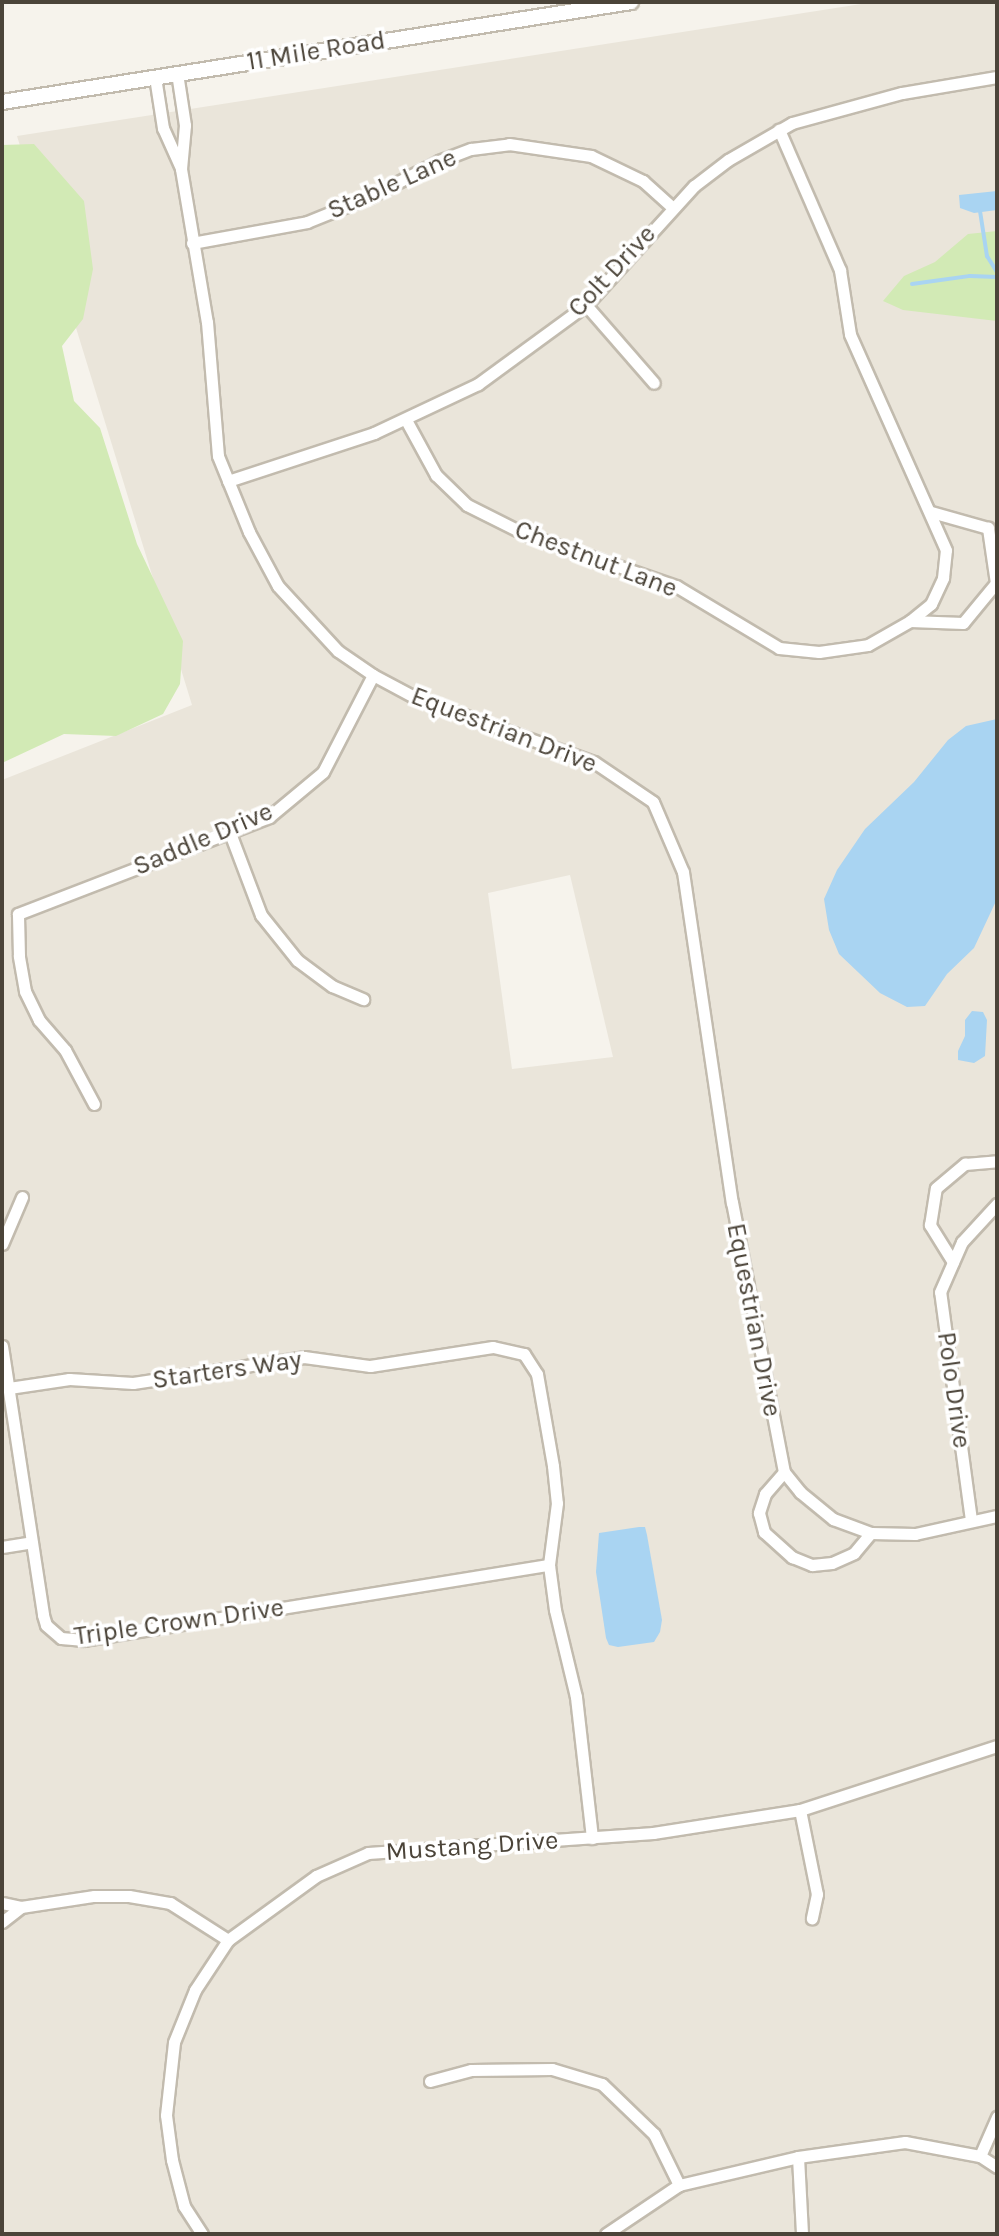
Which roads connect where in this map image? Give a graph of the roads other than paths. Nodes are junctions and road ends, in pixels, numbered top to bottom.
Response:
1 (631, 2) edge
2 (177, 73) junction
3 (155, 77) junction
4 (997, 77) edge
5 (2, 102) edge
6 (779, 130) junction
7 (181, 169) junction
8 (673, 208) junction
9 (192, 243) junction
10 (586, 305) junction
11 (654, 383) dead end
12 (406, 420) junction
13 (228, 481) junction
14 (931, 512) junction
15 (910, 621) junction
16 (373, 675) junction
17 (230, 833) junction
18 (363, 999) dead end
19 (94, 1104) dead end
20 (997, 1161) edge
21 (22, 1197) dead end
22 (997, 1204) edge
23 (2, 1244) edge
24 (953, 1262) junction
25 (2, 1346) edge
26 (9, 1388) junction
27 (784, 1472) junction
28 (997, 1516) edge
29 (971, 1520) junction
30 (871, 1533) junction
31 (32, 1542) junction
32 (2, 1547) edge
33 (549, 1565) junction
34 (997, 1746) edge
35 (800, 1810) junction
36 (592, 1838) junction
37 (2, 1903) edge
38 (21, 1907) junction
39 (812, 1918) dead end
40 (2, 1922) edge
41 (228, 1940) junction
42 (430, 2081) dead end
43 (997, 2117) edge
44 (980, 2156) junction
45 (798, 2157) junction
46 (997, 2167) edge
47 (679, 2185) junction
48 (202, 2234) edge
49 (606, 2234) edge
50 (802, 2234) edge

1 - 2 street, 11 Mile Road
2 - 3 street, 11 Mile Road
2 - 7 street, Equestrian Drive
3 - 5 street, 11 Mile Road
3 - 7 street, Equestrian Drive
4 - 6 street, Colt Drive
6 - 8 street, Colt Drive
6 - 14 street, Chestnut Lane
7 - 9 street, Equestrian Drive
8 - 9 street, Stable Lane
8 - 10 street, Colt Drive
9 - 13 street, Equestrian Drive
10 - 11 street
10 - 12 street, Colt Drive
12 - 13 street, Colt Drive
12 - 15 street, Chestnut Lane
13 - 16 street, Equestrian Drive
14 - 15 street, Chestnut Lane
14 - 15 street
16 - 17 street, Saddle Drive
16 - 27 street, Equestrian Drive
17 - 18 street
17 - 19 street, Saddle Drive
20 - 24 street
21 - 23 street
22 - 24 street, Polo Drive
24 - 29 street, Polo Drive
25 - 26 street, Triple Crown Drive
26 - 31 street, Triple Crown Drive
26 - 33 street, Starters Way
27 - 30 street
27 - 30 street
28 - 29 street
29 - 30 street
31 - 32 street
31 - 33 street, Triple Crown Drive
33 - 36 street, Starters Way
34 - 35 street, Mustang Drive
35 - 36 street, Mustang Drive
35 - 39 street
36 - 41 street, Mustang Drive
37 - 38 street
38 - 40 street
38 - 41 street
41 - 48 street, Mustang Drive
42 - 47 street
43 - 44 street
44 - 45 street
44 - 46 street
45 - 47 street
45 - 50 street
47 - 49 street

